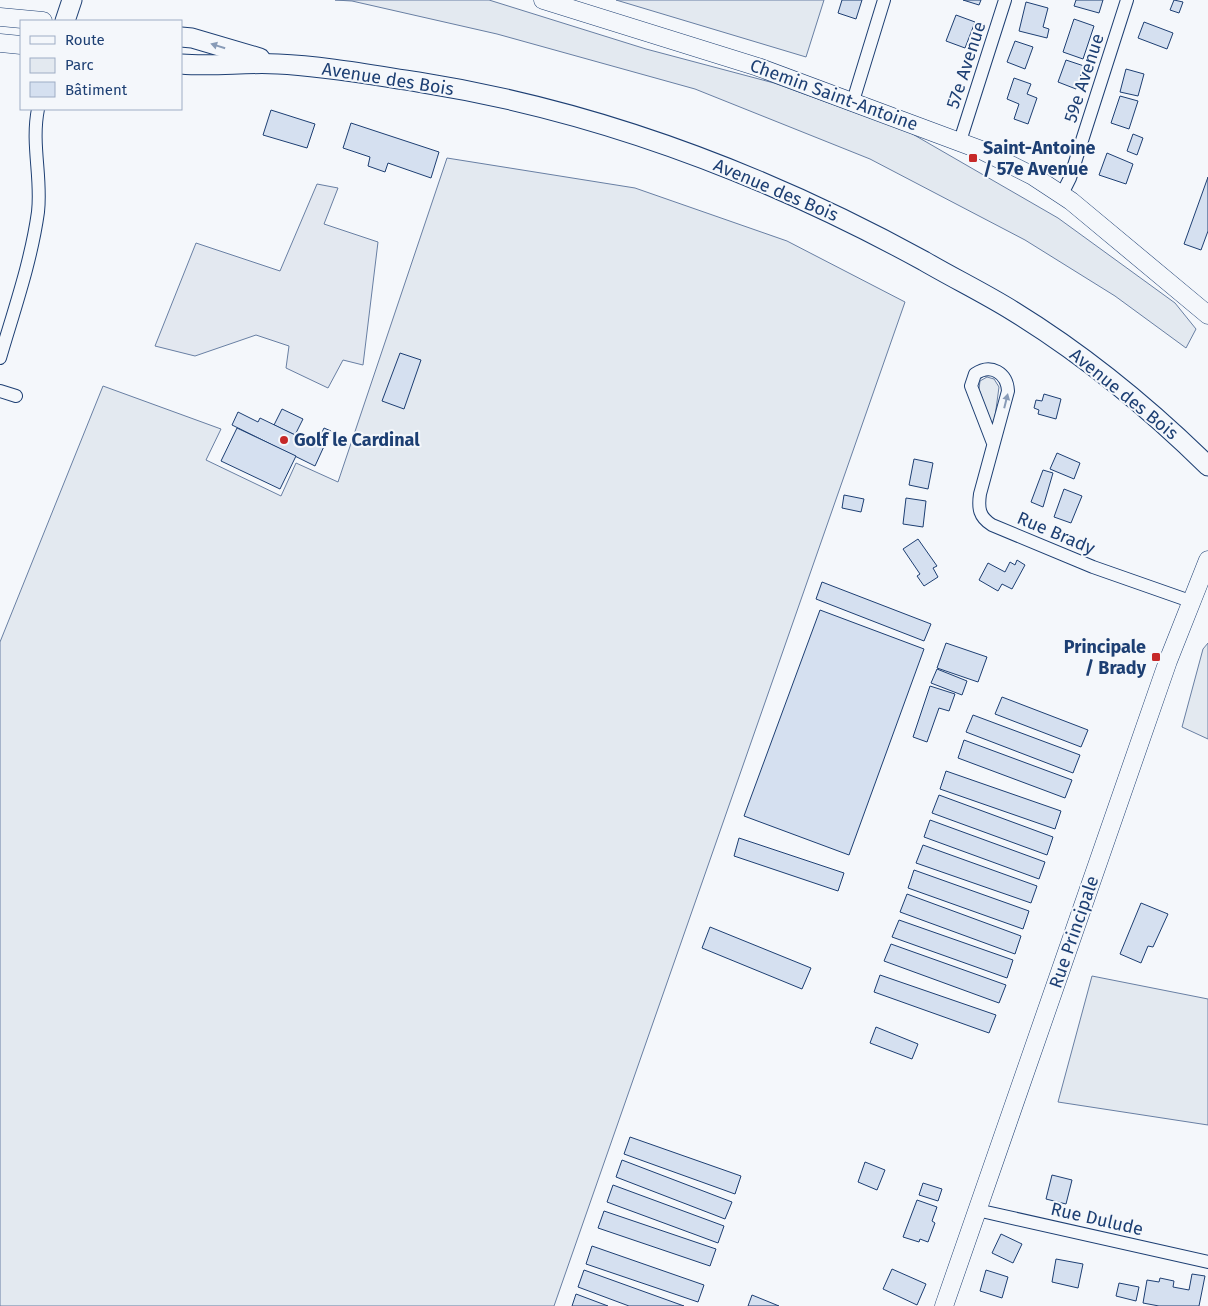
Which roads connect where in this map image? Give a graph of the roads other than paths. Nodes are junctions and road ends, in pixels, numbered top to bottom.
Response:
1 (72, 0) edge
2 (543, 0) edge
3 (884, 0) edge
4 (1006, 0) edge
5 (1127, 0) edge
6 (0, 17) edge
7 (32, 20) edge
8 (65, 20) edge
9 (182, 37) edge
10 (0, 42) edge
11 (20, 45) edge
12 (182, 64) edge
13 (278, 64) junction
14 (852, 101) junction
15 (38, 110) edge
16 (960, 141) junction
17 (1062, 194) junction
18 (1208, 315) edge
19 (0, 358) edge
20 (0, 391) edge
21 (16, 396) dead end
22 (993, 443) junction
23 (1208, 466) edge
24 (1208, 560) edge
25 (1190, 601) junction
26 (978, 1210) junction
27 (1208, 1262) edge
28 (944, 1306) edge

1 - 8 main road
2 - 14 street, Chemin Saint-Antoine
3 - 14 street
4 - 16 street, 57e Avenue
5 - 17 street, 59e Avenue
6 - 7 street
13 -> 9 main road, Avenue des Bois
10 - 11 street
12 - 13 main road, Avenue des Bois
13 - 23 main road, Avenue des Bois
14 - 16 street, Chemin Saint-Antoine
15 - 19 street
16 - 17 street, Chemin Saint-Antoine
17 - 18 street, Chemin Saint-Antoine
20 - 21 street
22 -> 22 street, Rue Brady
22 - 25 street, Rue Brady
24 - 25 street, Rue Principale
25 - 26 street, Rue Principale
26 - 27 street, Rue Dulude
26 - 28 street, Rue Principale

